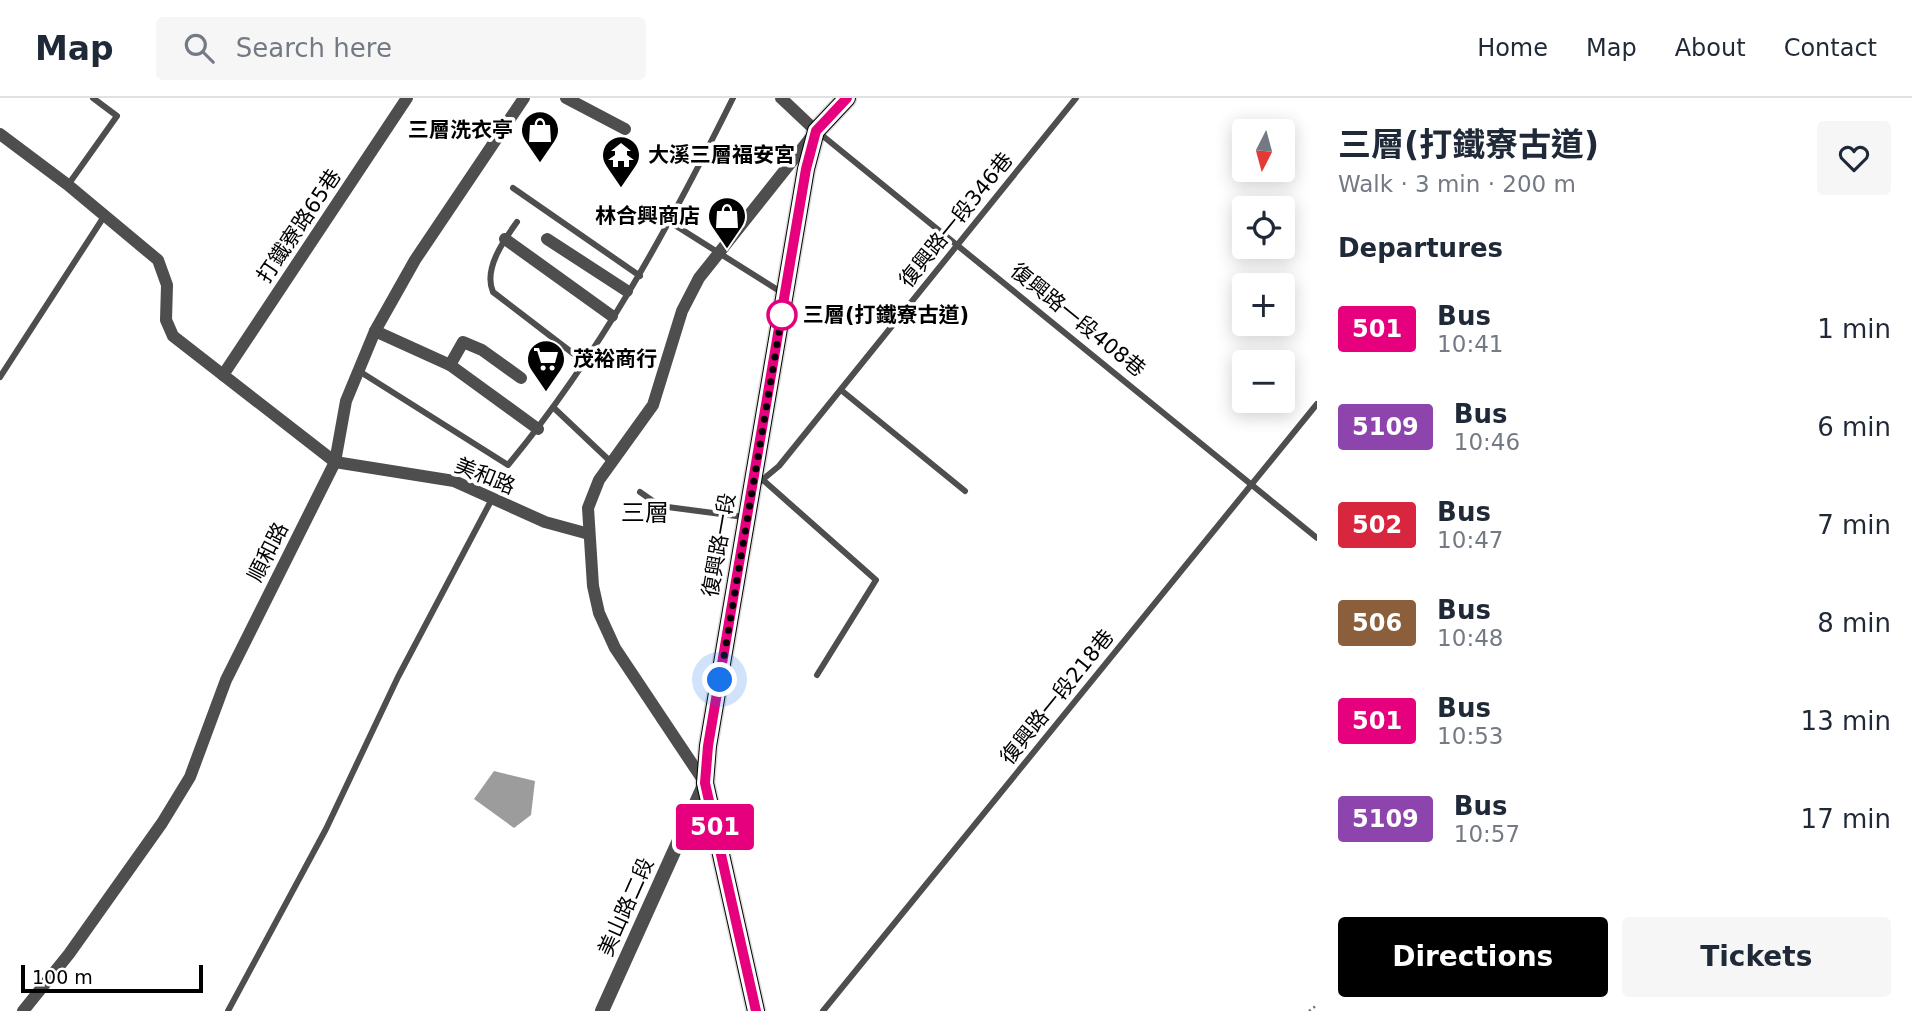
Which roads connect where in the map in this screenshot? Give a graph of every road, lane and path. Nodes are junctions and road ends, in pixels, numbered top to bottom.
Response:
1 (93, 98) edge
2 (407, 98) edge
3 (524, 98) edge
4 (566, 98) edge
5 (733, 98) edge
6 (781, 98) edge
7 (847, 98) edge
8 (1076, 98) edge
9 (625, 129) dead end
10 (816, 131) junction
11 (0, 135) edge
12 (68, 185) junction
13 (513, 188) dead end
14 (646, 207) dead end
15 (105, 215) junction
16 (517, 222) dead end
17 (671, 223) junction
18 (505, 239) junction
19 (547, 240) dead end
20 (959, 246) junction
21 (718, 252) junction
22 (640, 276) junction
23 (627, 291) junction
24 (786, 295) junction
25 (612, 316) junction
26 (375, 331) junction
27 (583, 361) junction
28 (450, 365) junction
29 (357, 370) junction
30 (223, 375) junction
31 (0, 377) edge
32 (521, 378) dead end
33 (841, 390) junction
34 (1317, 404) edge
35 (554, 408) junction
36 (538, 429) junction
37 (335, 462) junction
38 (611, 462) junction
39 (757, 484) junction
40 (1252, 485) junction
41 (965, 491) dead end
42 (639, 492) dead end
43 (492, 499) junction
44 (746, 517) junction
45 (589, 534) junction
46 (1317, 538) edge
47 (817, 675) dead end
48 (705, 783) junction
49 (1317, 1005) edge
50 (23, 1011) edge
51 (228, 1011) edge
52 (602, 1011) edge
53 (756, 1011) edge
54 (823, 1011) edge
55 (1309, 1011) edge

1 - 12 lane
2 - 30 street, 打鐵寮路65巷
3 - 26 street, 順和路
4 - 9 street
5 - 17 lane
6 - 10 street
7 - 10 main road, 復興路一段
8 - 20 lane, 復興路一段346巷
10 - 20 lane, 復興路一段408巷
10 - 21 street
10 - 24 main road, 復興路一段
11 - 12 street, 美和路
12 - 15 street, 美和路
13 - 22 lane
14 - 17 lane
15 - 30 street, 美和路
15 - 31 lane
16 - 18 lane
17 - 21 lane
17 - 22 lane
18 - 25 street
18 - 27 lane
19 - 23 street
20 - 33 lane, 復興路一段346巷
20 - 40 lane, 復興路一段408巷
21 - 24 lane
21 - 38 street
22 - 23 lane
23 - 25 lane
24 - 39 main road, 復興路一段
25 - 27 lane
26 - 28 street
26 - 29 street, 順和路
27 - 35 lane
28 - 32 street
28 - 36 street
29 - 36 lane
29 - 37 street, 順和路
30 - 37 street, 美和路
33 - 39 lane, 復興路一段346巷
33 - 41 lane
34 - 40 lane, 復興路一段218巷
35 - 36 lane
35 - 38 lane
37 - 43 street, 美和路
37 - 50 street, 順和路
38 - 45 street
39 - 44 main road, 復興路一段
39 - 47 lane
40 - 46 lane, 復興路一段408巷
40 - 54 lane, 復興路一段218巷
42 - 44 lane
43 - 45 street, 美和路
43 - 51 lane
44 - 48 main road, 復興路一段
45 - 48 street
48 - 52 street, 美山路二段
48 - 53 main road, 復興路一段
49 - 55 path

